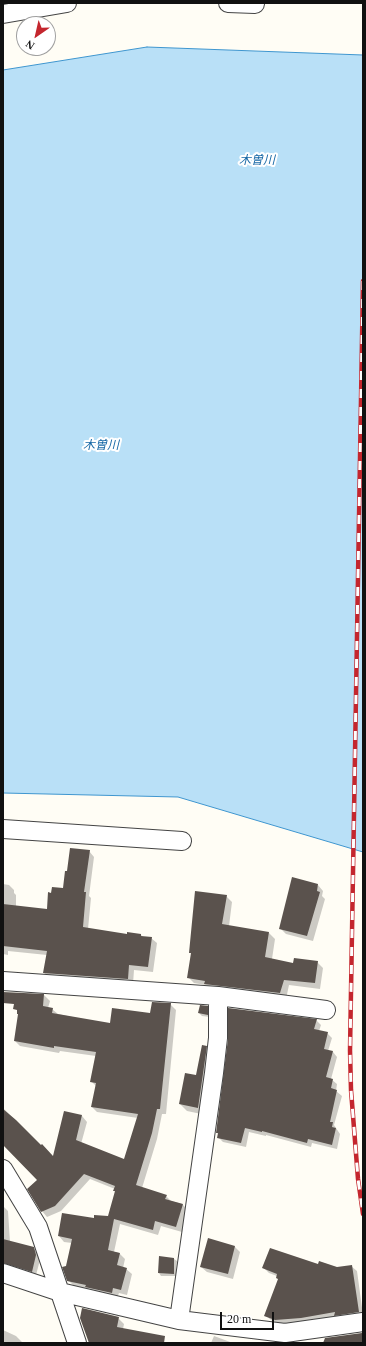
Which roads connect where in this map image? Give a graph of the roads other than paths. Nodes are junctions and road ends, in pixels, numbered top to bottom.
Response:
1 (67, 3) edge
2 (228, 3) edge
3 (255, 3) edge
4 (3, 14) edge
5 (3, 829) edge
6 (182, 841) dead end
7 (3, 981) edge
8 (218, 996) junction
9 (326, 1010) dead end
10 (3, 1169) edge
11 (3, 1273) edge
12 (60, 1292) junction
13 (179, 1320) junction
14 (363, 1322) edge
15 (77, 1343) edge

1 - 4 street
2 - 3 street
5 - 6 street
7 - 8 street
8 - 9 street
8 - 13 street
10 - 12 street
11 - 12 street
12 - 13 street
12 - 15 street
13 - 14 street

